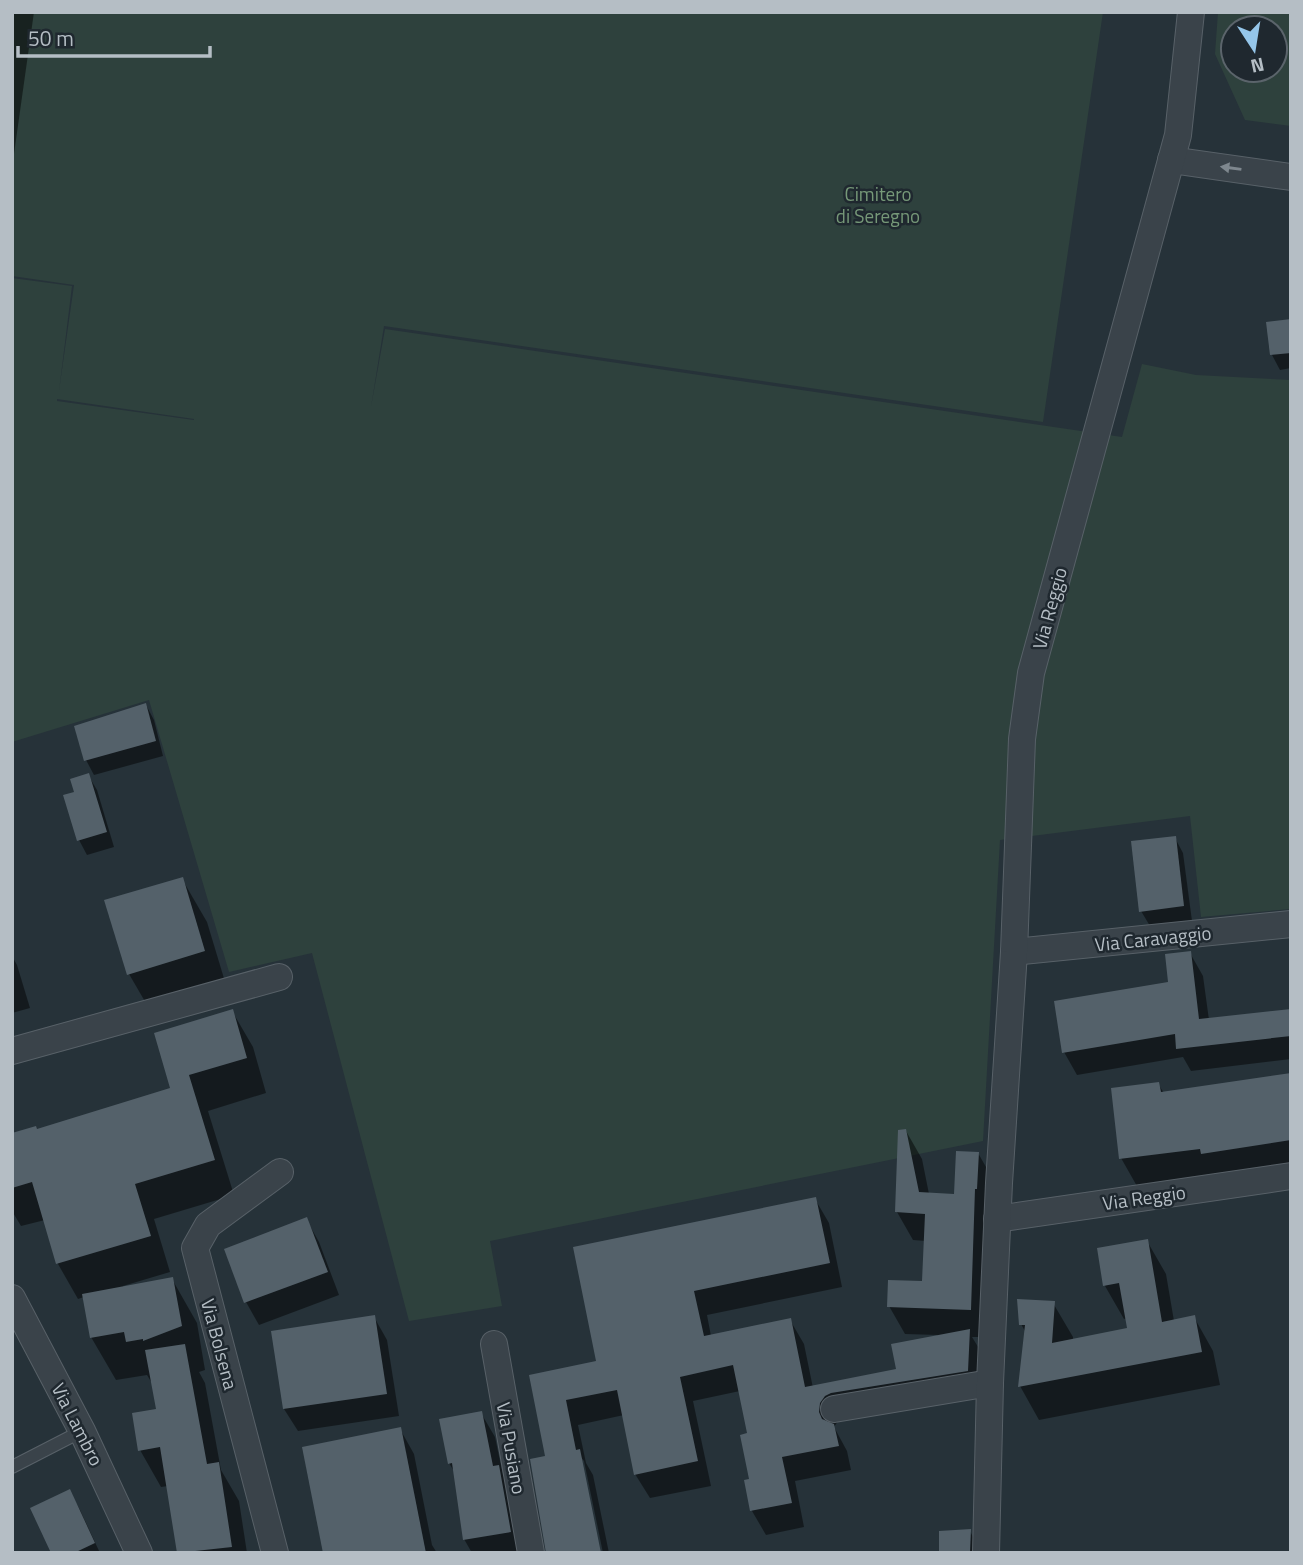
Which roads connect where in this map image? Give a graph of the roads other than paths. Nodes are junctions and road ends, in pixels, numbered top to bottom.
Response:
1 (1191, 12) edge
2 (1171, 160) junction
3 (1291, 177) edge
4 (1291, 924) edge
5 (1014, 952) junction
6 (279, 977) dead end
7 (12, 1051) edge
8 (280, 1172) dead end
9 (1291, 1176) edge
10 (997, 1219) junction
11 (12, 1298) edge
12 (494, 1344) dead end
13 (990, 1383) junction
14 (834, 1409) dead end
15 (82, 1431) junction
16 (12, 1467) edge
17 (139, 1553) edge
18 (275, 1553) edge
19 (531, 1553) edge
20 (986, 1553) edge

1 - 2 street, Via Reggio
3 -> 2 street
2 - 5 street, Via Reggio
4 - 5 street, Via Caravaggio
5 - 10 street, Via Reggio
6 - 7 street
8 - 18 street, Via Bolsena
9 - 10 street, Via Reggio
10 - 13 street, Via Reggio
11 - 15 street, Via Lambro
12 - 19 street, Via Pusiano
13 - 14 street
13 - 20 street, Via Reggio
15 - 16 lane
15 - 17 street, Via Lambro

